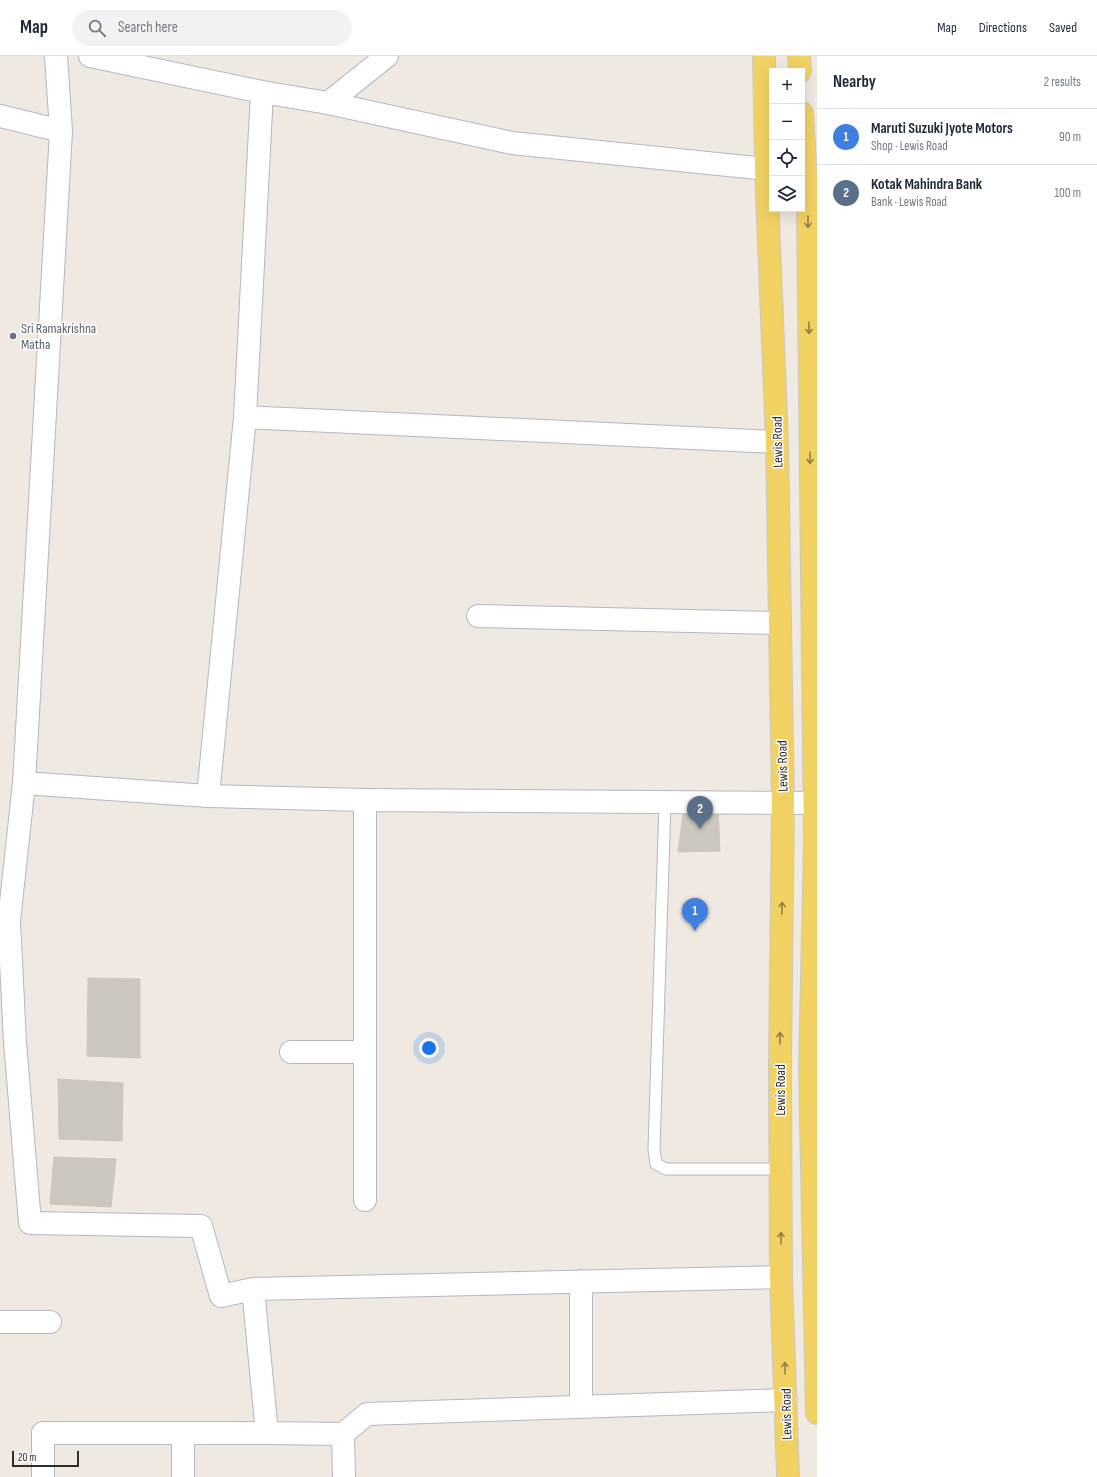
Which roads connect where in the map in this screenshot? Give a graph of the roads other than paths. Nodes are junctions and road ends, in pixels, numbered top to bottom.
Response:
1 (56, 56) edge
2 (90, 56) edge
3 (387, 56) edge
4 (764, 56) edge
5 (799, 56) edge
6 (800, 68) edge
7 (262, 92) junction
8 (328, 104) junction
9 (0, 116) edge
10 (61, 130) junction
11 (804, 140) edge
12 (766, 169) junction
13 (813, 289) edge
14 (245, 417) junction
15 (777, 442) junction
16 (478, 616) dead end
17 (780, 623) junction
18 (24, 783) junction
19 (208, 796) junction
20 (365, 800) junction
21 (665, 803) junction
22 (783, 803) junction
23 (816, 803) edge
24 (4, 920) edge
25 (7, 1040) edge
26 (291, 1052) dead end
27 (365, 1052) junction
28 (780, 1169) junction
29 (365, 1200) dead end
30 (781, 1277) junction
31 (582, 1281) junction
32 (253, 1288) junction
33 (0, 1322) edge
34 (50, 1322) dead end
35 (786, 1400) junction
36 (582, 1407) junction
37 (817, 1413) edge
38 (183, 1433) junction
39 (267, 1433) junction
40 (343, 1434) junction
41 (43, 1477) edge
42 (183, 1477) edge
43 (344, 1477) edge
44 (788, 1477) edge

1 - 10 street
2 - 7 street
3 - 8 street
4 - 12 main road, Lewis Road
5 - 6 main road
7 - 8 street
7 - 14 street
8 - 12 street
9 - 10 street
10 - 18 street
11 -> 13 main road
12 - 15 main road, Lewis Road
13 -> 23 main road
14 - 15 street
14 - 19 street
15 - 17 main road, Lewis Road
16 - 17 street
17 - 22 main road, Lewis Road
18 - 19 street
18 - 24 street
19 - 20 street
20 - 21 street
20 - 27 street
21 - 22 street
21 - 28 lane
22 - 23 street
28 -> 22 main road, Lewis Road
23 - 37 main road
24 - 25 street
25 - 32 street
26 - 27 street
27 - 29 street
30 -> 28 main road, Lewis Road
30 - 31 street
35 -> 30 main road, Lewis Road
31 - 32 street
31 - 36 street
32 - 39 street
33 - 34 street
35 - 36 street
35 - 44 main road, Lewis Road
36 - 40 street
38 - 39 street
38 - 41 street
38 - 42 street
39 - 40 street
40 - 43 street

